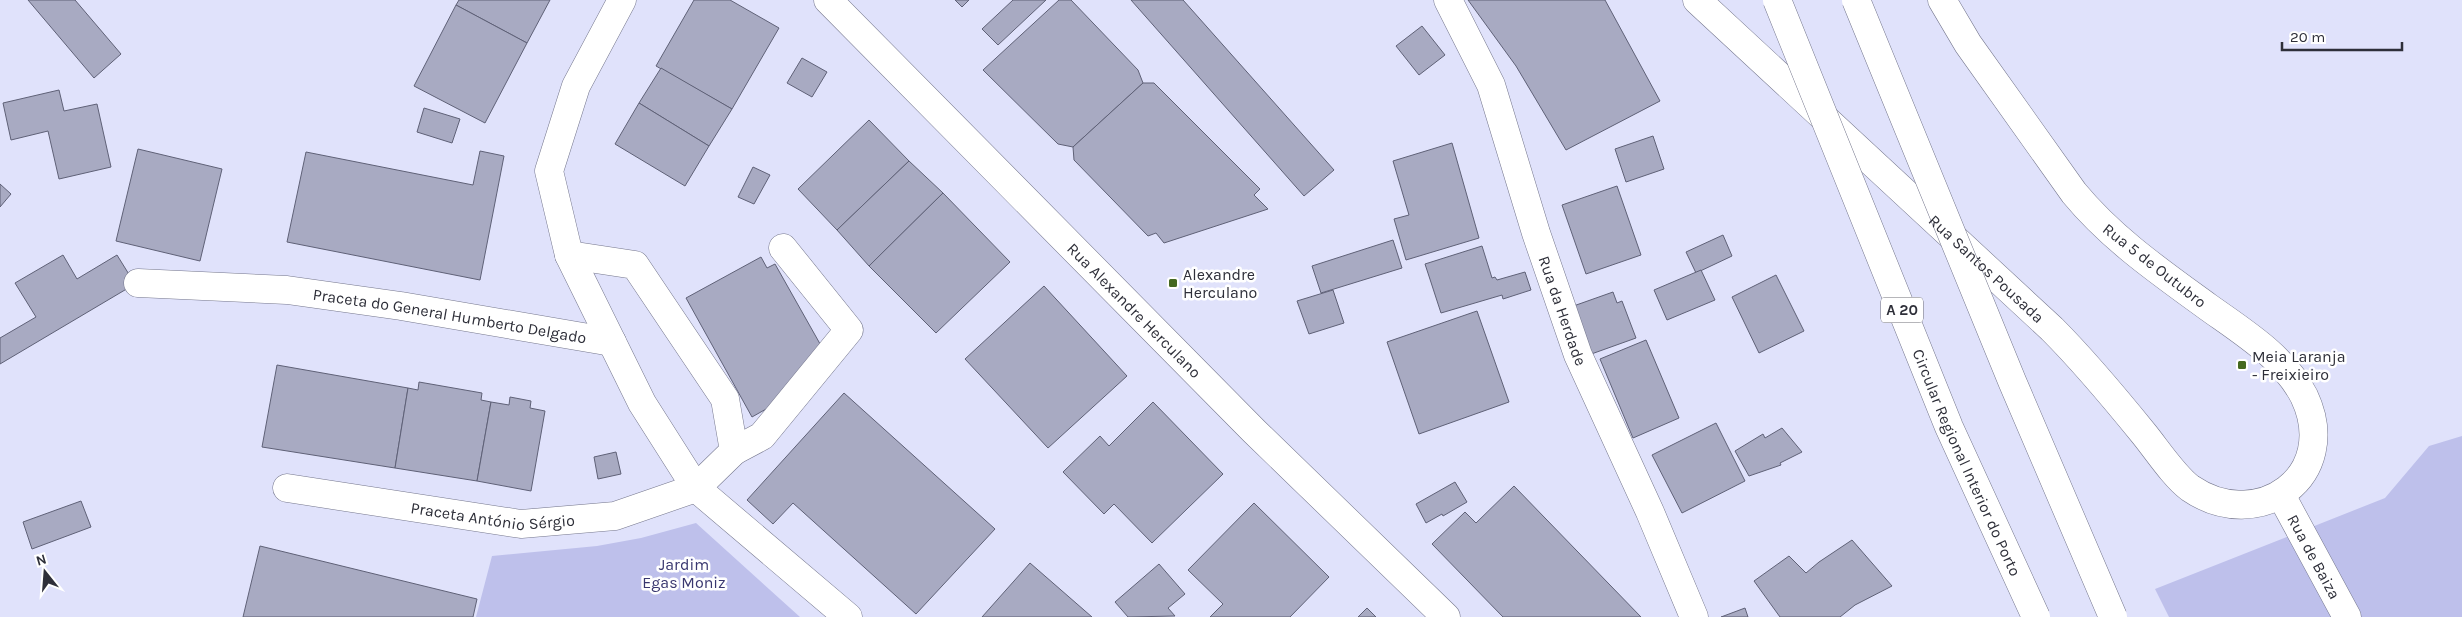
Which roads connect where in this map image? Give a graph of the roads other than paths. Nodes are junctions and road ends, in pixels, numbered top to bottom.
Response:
1 (622, 0) edge
2 (828, 0) edge
3 (1448, 0) edge
4 (1697, 0) edge
5 (1777, 0) edge
6 (1856, 0) edge
7 (1942, 0) edge
8 (783, 248) dead end
9 (569, 255) junction
10 (138, 283) dead end
11 (612, 342) junction
12 (734, 451) junction
13 (286, 488) dead end
14 (696, 488) junction
15 (2281, 495) junction
16 (848, 617) edge
17 (1446, 617) edge
18 (1694, 617) edge
19 (2036, 617) edge
20 (2113, 617) edge
21 (2347, 617) edge

1 - 9 main road
2 - 17 main road, Rua Alexandre Herculano
3 - 18 main road, Rua da Herdade
4 - 15 main road, Rua Santos Pousada
5 - 19 main road, Circular Regional Interior do Porto / A 20, bridge
6 - 20 main road, bridge
7 - 15 main road, Rua 5 de Outubro
8 - 12 main road
9 - 11 main road
9 - 12 main road
10 - 11 main road, Praceta do General Humberto Delgado
11 - 14 main road
12 - 14 main road
13 - 14 main road, Praceta António Sérgio
14 - 16 main road
15 - 21 main road, Rua de Baiza

